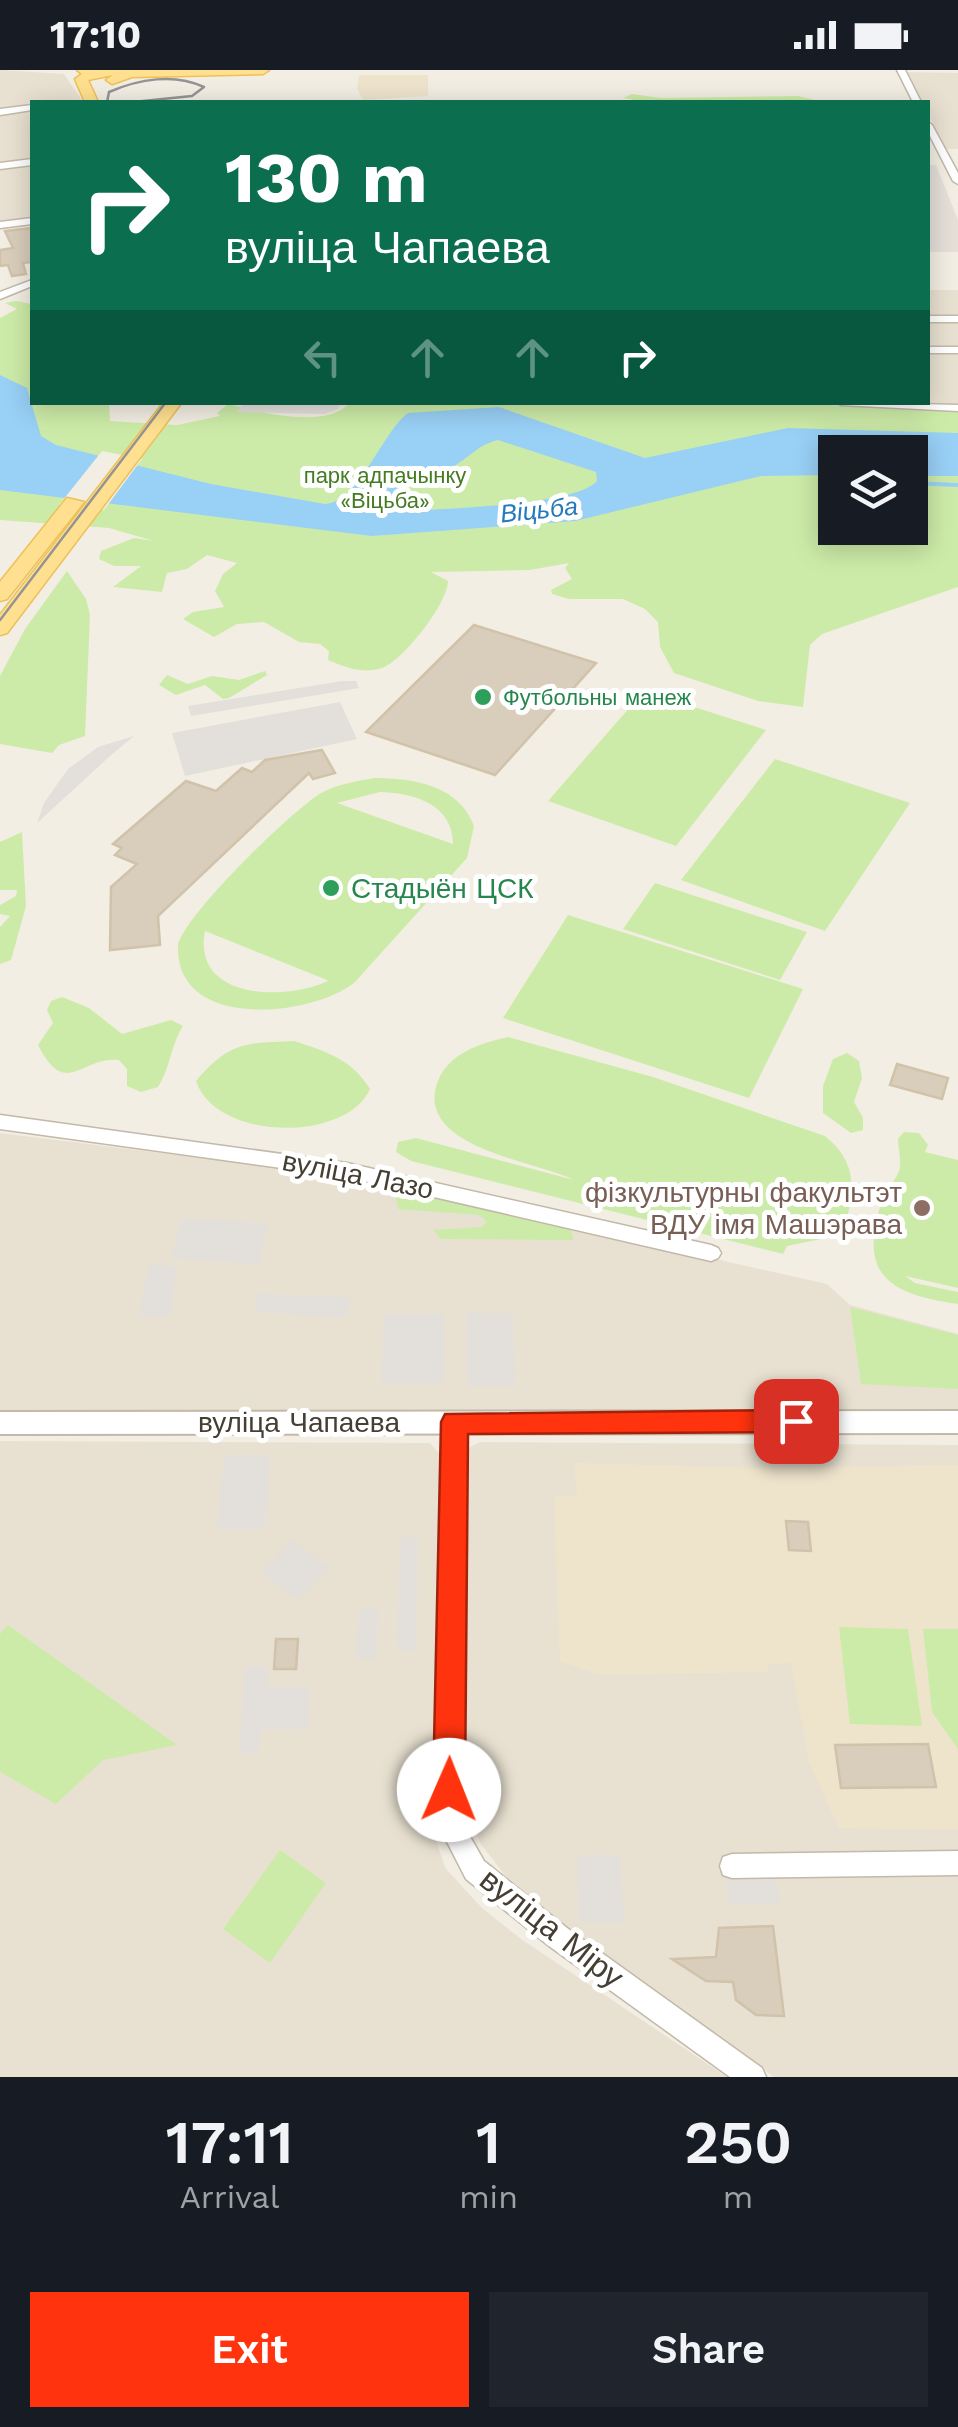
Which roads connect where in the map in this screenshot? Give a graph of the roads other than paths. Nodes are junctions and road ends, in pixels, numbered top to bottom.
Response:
1 (263, 70) edge
2 (901, 70) edge
3 (86, 72) edge
4 (142, 73) junction
5 (92, 100) edge
6 (916, 100) edge
7 (30, 108) edge
8 (0, 112) edge
9 (930, 129) edge
10 (30, 162) edge
11 (0, 166) edge
12 (958, 181) edge
13 (30, 221) edge
14 (0, 225) edge
15 (30, 284) edge
16 (0, 296) edge
17 (930, 318) edge
18 (958, 318) edge
19 (930, 350) edge
20 (958, 350) edge
21 (150, 405) edge
22 (172, 405) edge
23 (900, 405) edge
24 (958, 408) edge
25 (0, 595) edge
26 (1, 626) edge
27 (0, 1122) edge
28 (711, 1254) dead end
29 (454, 1422) junction
30 (958, 1422) edge
31 (0, 1423) edge
32 (958, 1863) edge
33 (732, 1866) dead end
34 (753, 2077) edge

1 - 4 main road
2 - 6 street
3 - 4 main road
3 - 4 main road
3 - 5 main road
7 - 8 street
9 - 12 street
10 - 11 street
13 - 14 street
15 - 16 street
17 - 18 street
19 - 20 street
21 - 25 main road
22 - 26 main road
23 - 24 street
27 - 28 street, вуліца Лазо
29 - 30 street, вуліца Чапаева
29 - 31 street, вуліца Чапаева
29 - 34 street, вуліца Міру
32 - 33 street

